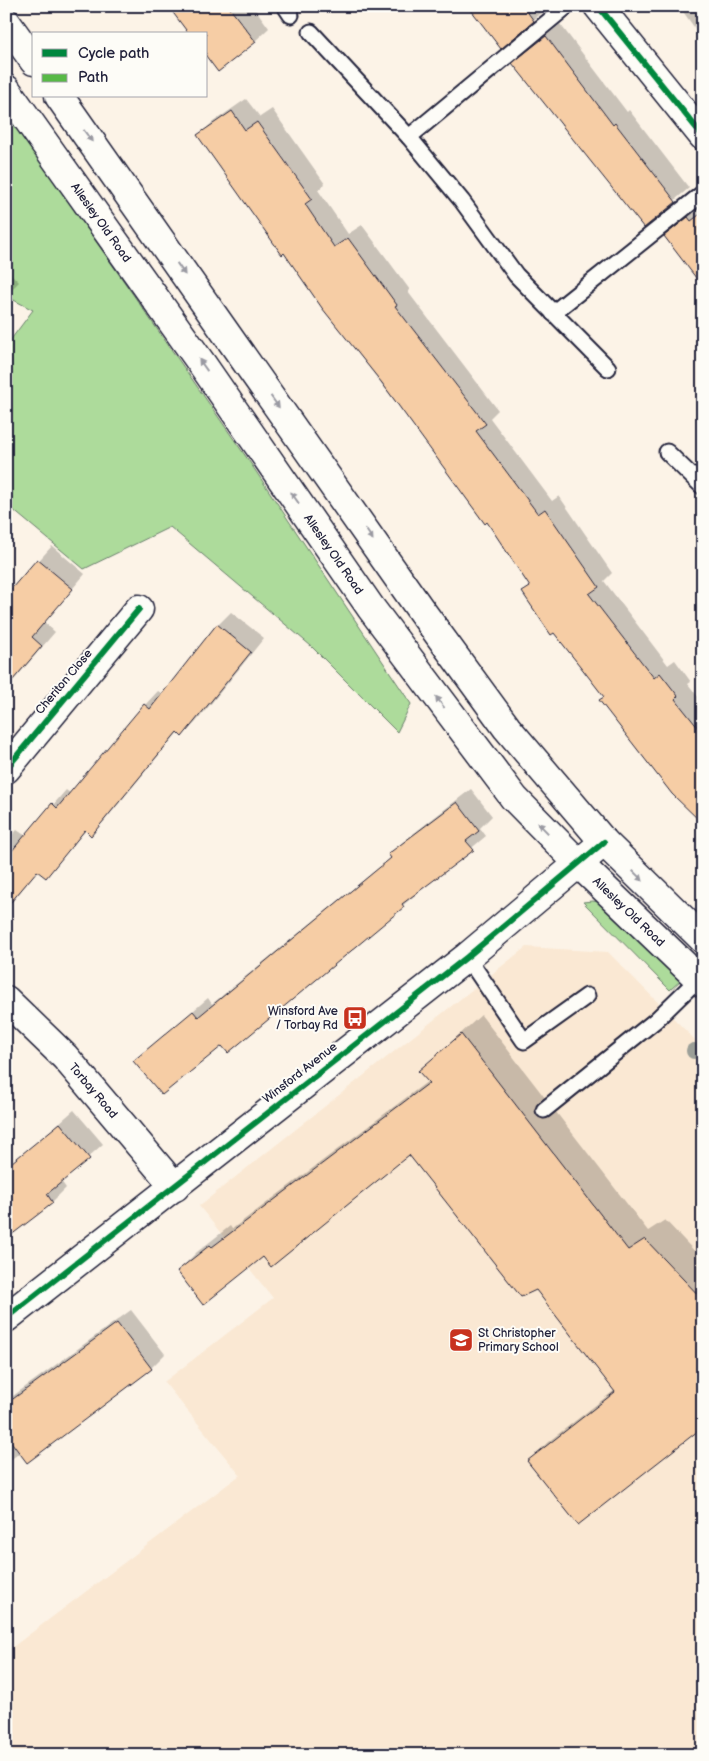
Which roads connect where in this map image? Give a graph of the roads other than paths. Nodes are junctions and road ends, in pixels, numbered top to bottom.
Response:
1 (567, 6) edge
2 (598, 6) edge
3 (6, 22) edge
4 (312, 32) dead end
5 (32, 58) edge
6 (6, 89) edge
7 (60, 98) edge
8 (703, 136) edge
9 (410, 137) junction
10 (112, 170) junction
11 (79, 192) junction
12 (703, 193) edge
13 (553, 312) junction
14 (608, 368) dead end
15 (667, 452) dead end
16 (703, 488) edge
17 (139, 609) dead end
18 (6, 769) edge
19 (604, 842) junction
20 (577, 862) junction
21 (703, 939) edge
22 (467, 957) junction
23 (700, 981) edge
24 (587, 996) dead end
25 (6, 1000) edge
26 (544, 1110) dead end
27 (175, 1186) junction
28 (6, 1318) edge

1 - 9 lane
2 - 8 main road
3 - 5 main road
4 - 9 lane
6 - 11 main road, Allesley Old Road
7 -> 10 main road
9 - 13 lane
10 - 11 main road
10 -> 19 main road
20 -> 11 main road, Allesley Old Road
12 - 13 lane
13 - 14 lane
15 - 16 lane
17 - 18 main road, Cheriton Close
19 - 20 main road, Winsford Avenue
19 -> 21 main road
20 - 22 main road, Winsford Avenue
20 - 23 main road, Allesley Old Road
22 - 24 lane
22 - 27 main road, Winsford Avenue
23 - 26 lane
25 - 27 main road, Torbay Road
27 - 28 main road, Winsford Avenue

